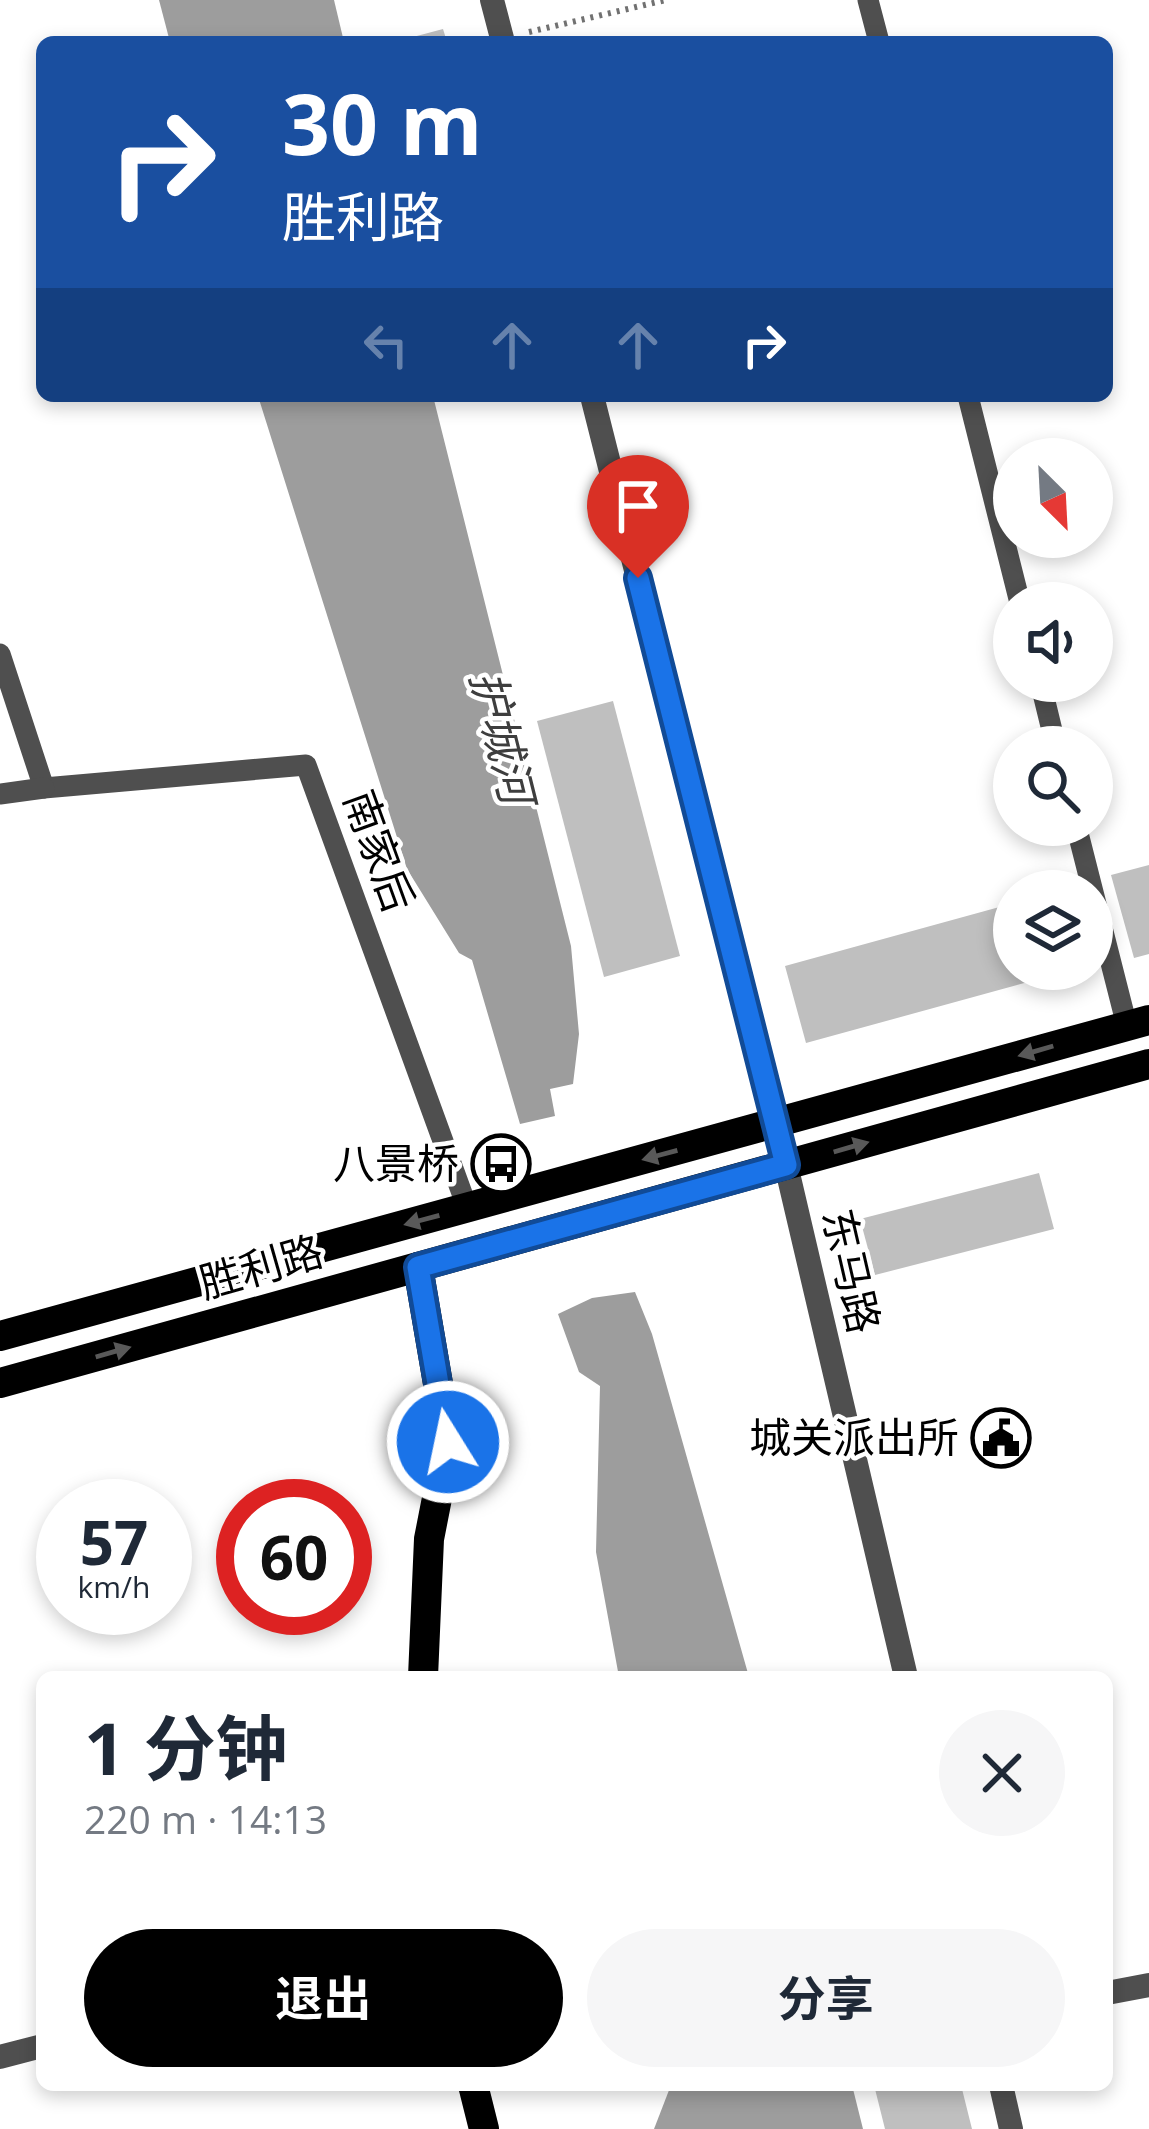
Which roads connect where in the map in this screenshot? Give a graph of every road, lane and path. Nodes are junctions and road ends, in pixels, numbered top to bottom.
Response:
1 (493, 0) edge
2 (666, 0) edge
3 (868, 0) edge
4 (502, 36) edge
5 (519, 36) edge
6 (877, 36) edge
7 (594, 402) edge
8 (970, 402) edge
9 (1015, 582) edge
10 (0, 654) edge
11 (44, 788) junction
12 (0, 794) edge
13 (1083, 846) edge
14 (1138, 1023) edge
15 (1149, 1064) edge
16 (776, 1124) junction
17 (786, 1165) junction
18 (467, 1208) junction
19 (418, 1267) junction
20 (0, 1336) edge
21 (0, 1384) edge
22 (422, 1671) edge
23 (905, 1671) edge
24 (1149, 1984) edge
25 (1113, 1992) edge
26 (36, 2048) edge
27 (0, 2057) edge
28 (474, 2091) edge
29 (1002, 2091) edge
30 (484, 2129) edge
31 (1011, 2129) edge

1 - 4 street
2 - 5 path
3 - 6 lane
7 - 16 street, 东马路
8 - 9 lane
10 - 11 lane
11 - 12 lane
11 - 18 lane, 南家后
13 - 14 lane
14 -> 16 main road
17 -> 15 main road
16 - 17 street, 东马路
16 -> 18 main road, 胜利路
17 - 19 main road, 胜利路
17 - 23 street, 东马路
18 -> 20 main road, 胜利路
21 -> 19 main road, 胜利路
19 - 22 main road
24 - 25 street
26 - 27 street
28 - 30 main road
29 - 31 street

